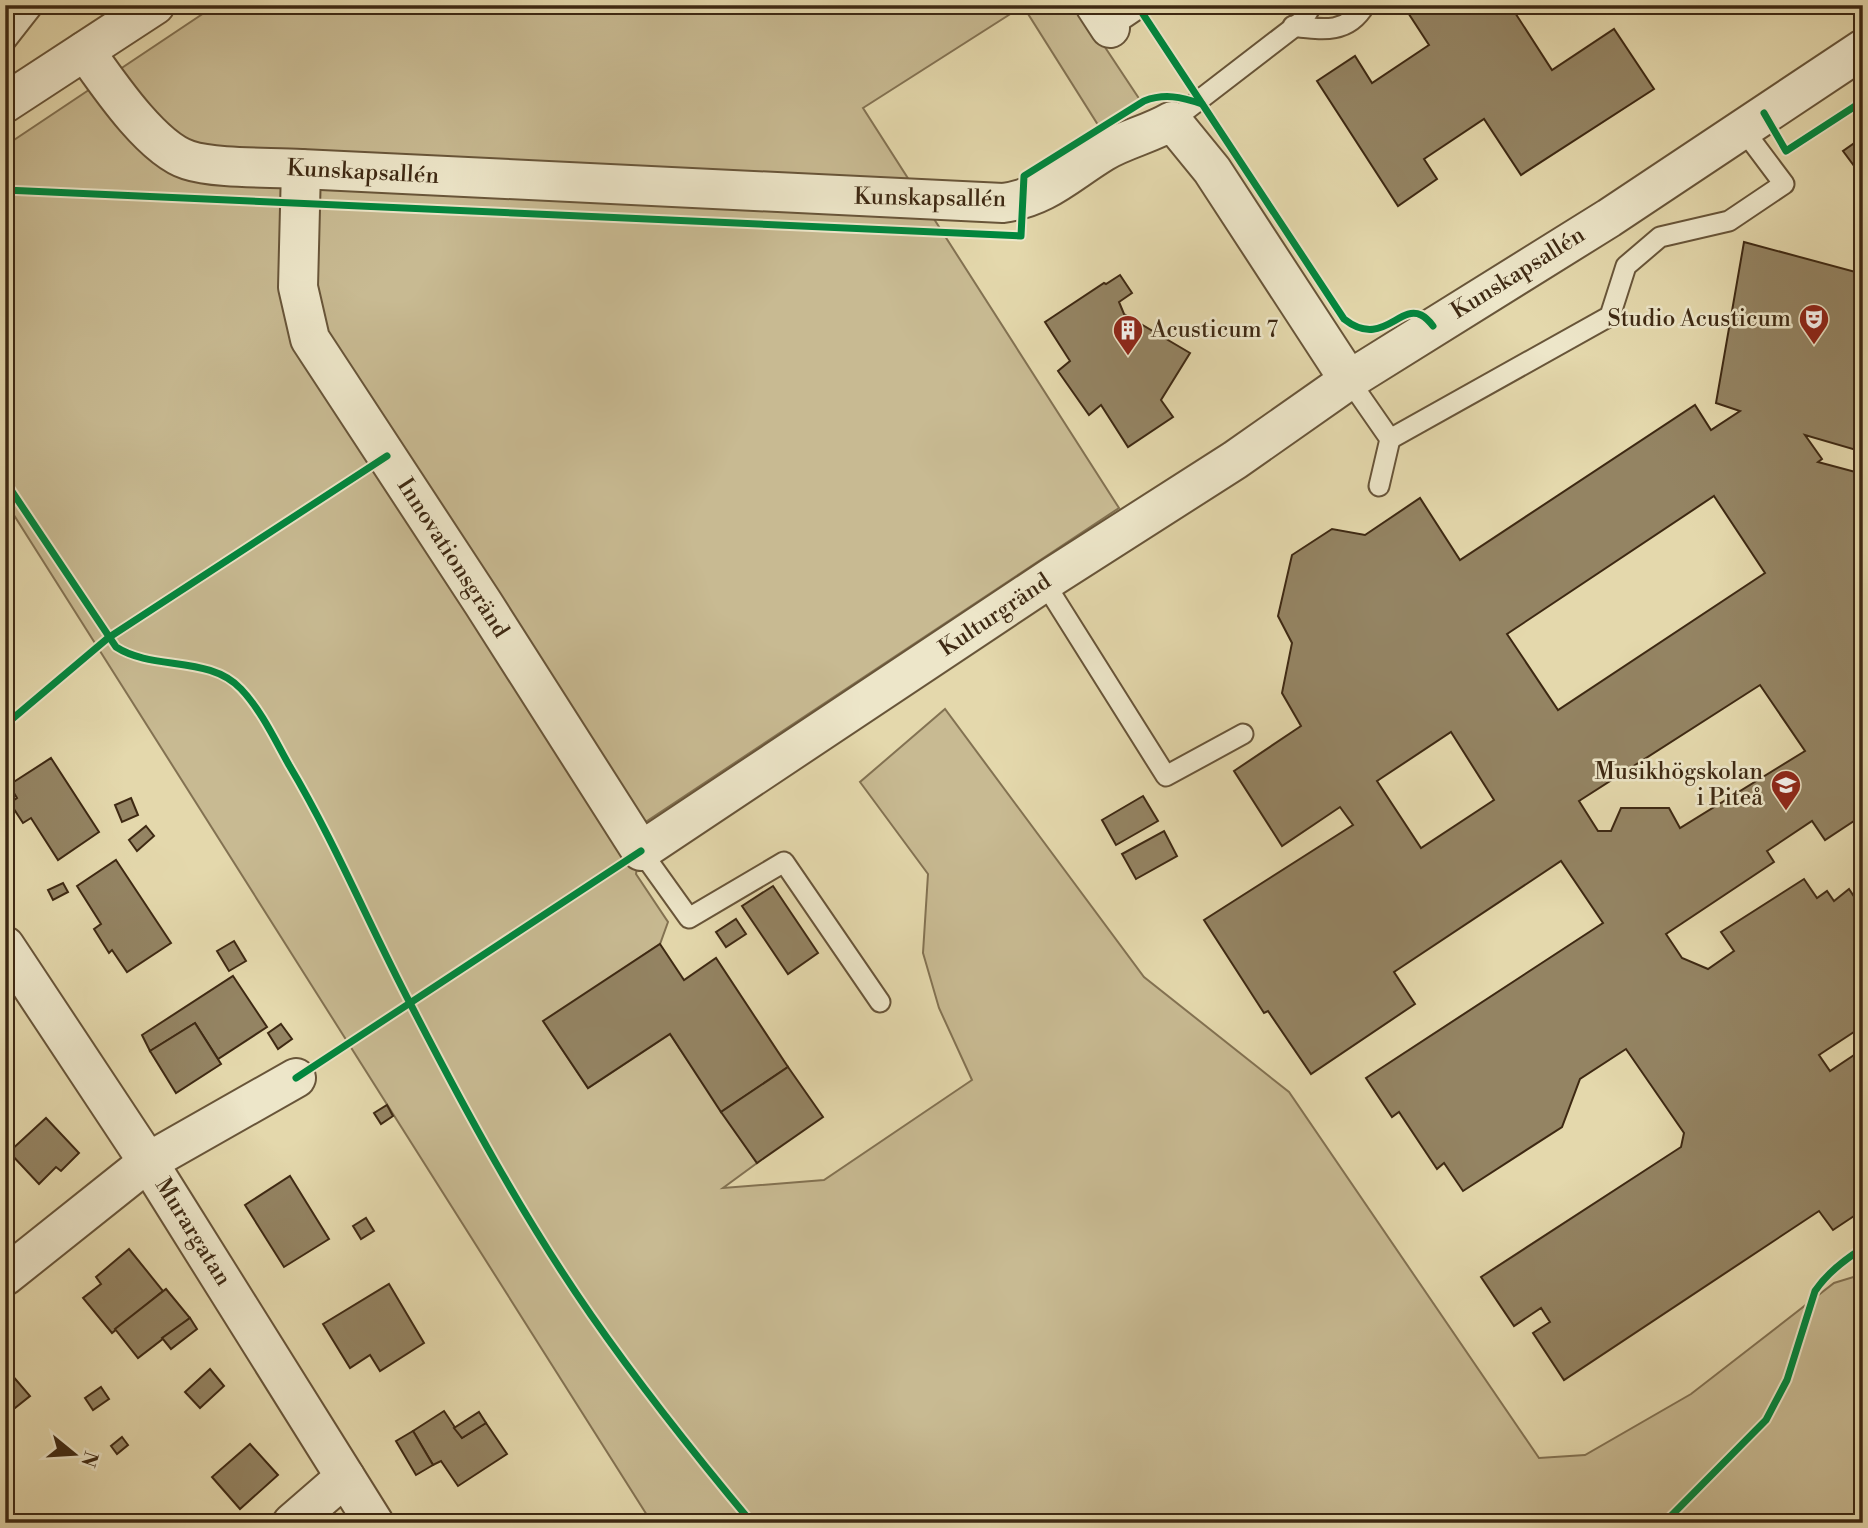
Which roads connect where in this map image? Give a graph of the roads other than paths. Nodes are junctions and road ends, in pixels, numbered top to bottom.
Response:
1 (34, 5) edge
2 (155, 5) edge
3 (1144, 5) edge
4 (1312, 5) edge
5 (1365, 5) edge
6 (1103, 17) edge
7 (1293, 26) junction
8 (5, 42) edge
9 (1863, 49) edge
10 (85, 51) junction
11 (5, 103) edge
12 (1172, 121) junction
13 (1742, 128) junction
14 (300, 169) junction
15 (1349, 380) junction
16 (1391, 439) junction
17 (1379, 486) dead end
18 (1044, 582) junction
19 (1243, 734) dead end
20 (641, 851) junction
21 (5, 946) edge
22 (880, 1002) dead end
23 (296, 1078) dead end
24 (148, 1162) junction
25 (5, 1276) edge
26 (345, 1477) junction
27 (292, 1523) edge
28 (374, 1523) edge

1 - 8 lane
2 - 10 street
3 - 6 lane
4 - 7 lane
5 - 7 lane
7 - 12 lane
9 - 13 street, Kunskapsallén
10 - 11 street
10 - 14 street, Kunskapsallén
12 - 14 street, Kunskapsallén
12 - 15 street
13 - 15 street, Kunskapsallén
13 - 16 lane
14 - 20 street, Innovationsgränd
15 - 16 lane
15 - 18 street, Kulturgränd
16 - 17 lane
18 - 19 lane
18 - 20 street, Kulturgränd
20 - 22 lane
21 - 24 street, Murargatan
23 - 24 street
24 - 25 street
24 - 26 street, Murargatan
26 - 27 street
26 - 28 street, Murargatan

